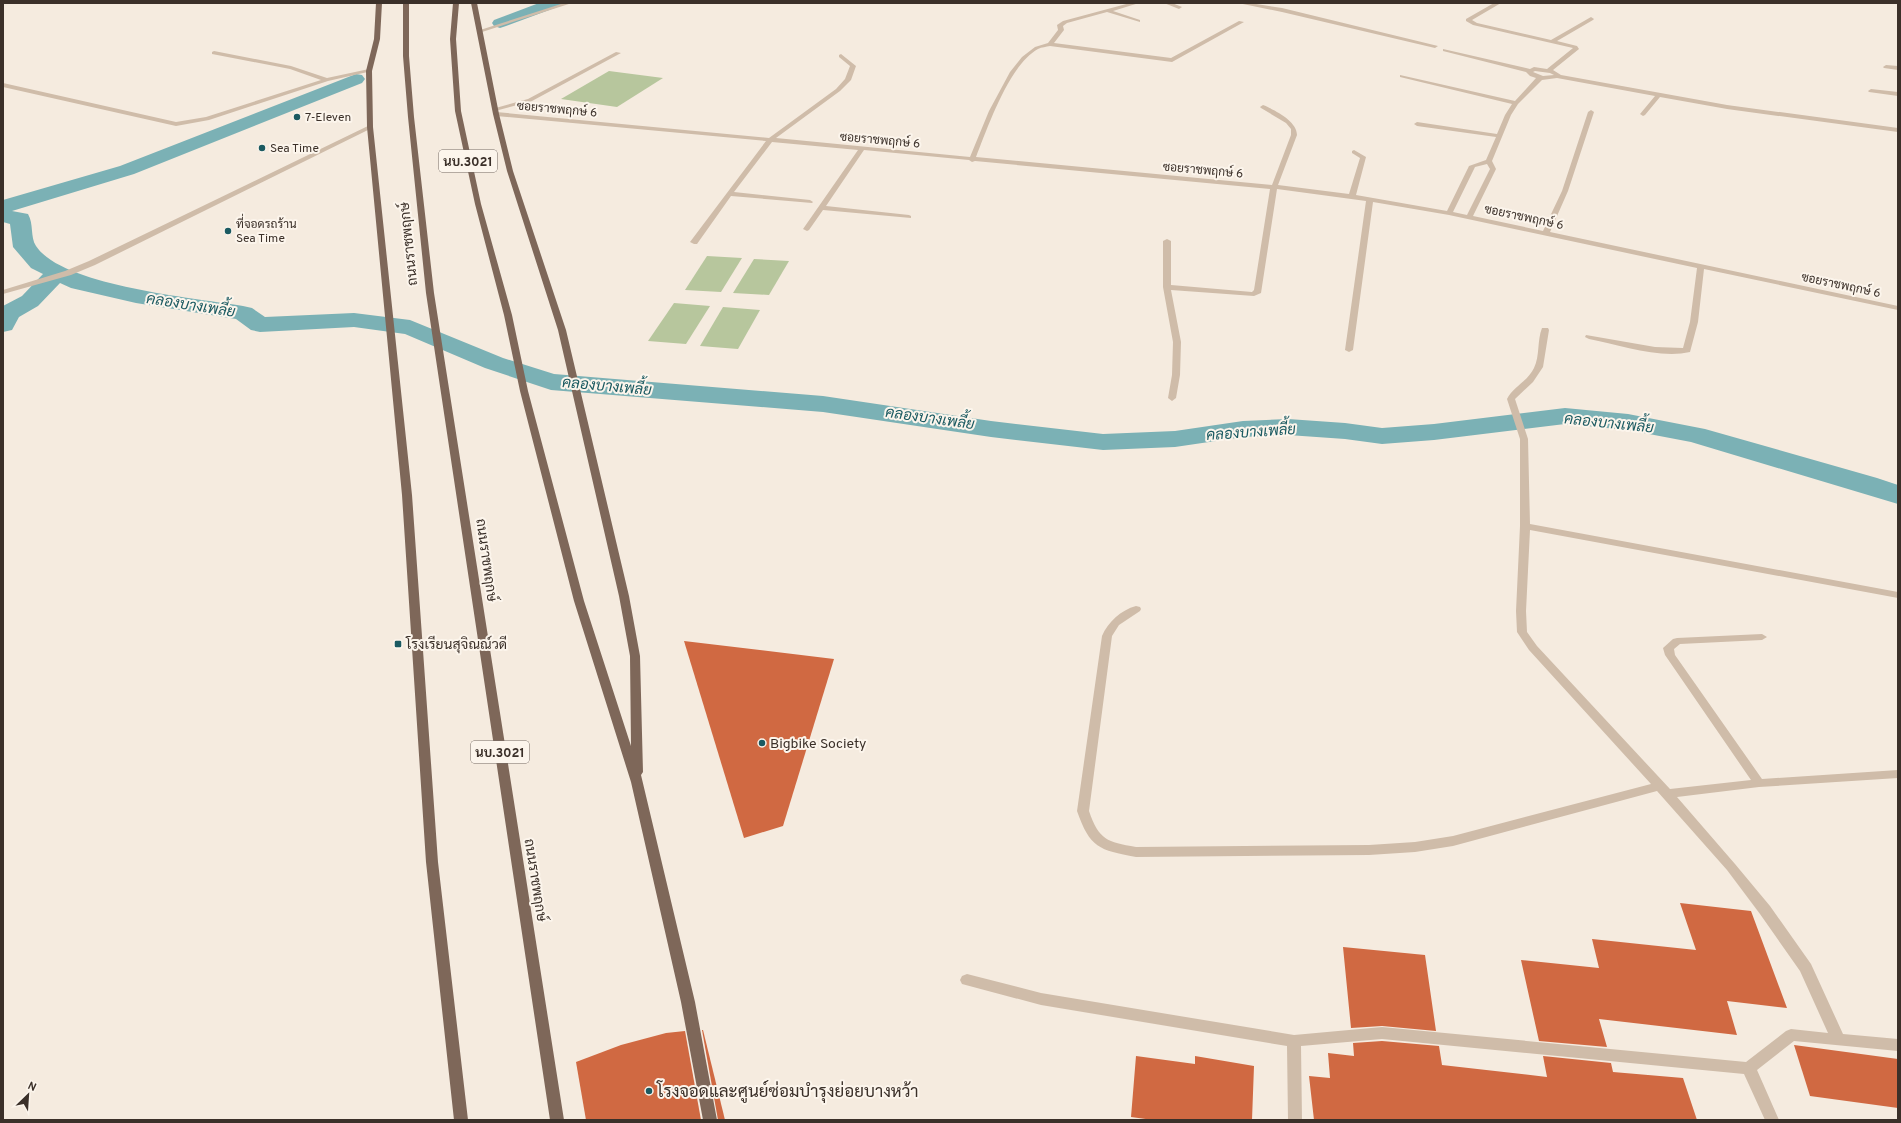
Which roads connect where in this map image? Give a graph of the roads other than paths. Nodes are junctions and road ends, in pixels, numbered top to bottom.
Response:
1 (380, 3) edge
2 (406, 3) edge
3 (456, 3) edge
4 (474, 3) edge
5 (569, 3) edge
6 (1120, 3) edge
7 (1136, 3) edge
8 (1167, 3) edge
9 (1241, 3) edge
10 (1280, 3) edge
11 (1498, 3) edge
12 (1126, 5) junction
13 (1179, 7) dead end
14 (1268, 7) junction
15 (1105, 10) junction
16 (1591, 19) dead end
17 (1138, 21) dead end
18 (1241, 22) dead end
19 (480, 31) junction
20 (1553, 41) junction
21 (1050, 44) junction
22 (1435, 46) dead end
23 (1445, 50) dead end
24 (214, 53) dead end
25 (618, 53) dead end
26 (841, 56) dead end
27 (1886, 67) dead end
28 (1898, 68) edge
29 (1549, 70) junction
30 (369, 71) junction
31 (1530, 71) junction
32 (1402, 76) dead end
33 (1557, 76) junction
34 (1541, 77) junction
35 (327, 80) junction
36 (4, 85) edge
37 (1871, 91) dead end
38 (1898, 94) edge
39 (1658, 95) junction
40 (1516, 103) junction
41 (1264, 107) dead end
42 (496, 112) junction
43 (1591, 112) dead end
44 (1643, 114) dead end
45 (1417, 124) dead end
46 (370, 127) junction
47 (1898, 130) edge
48 (1500, 136) junction
49 (769, 141) junction
50 (862, 149) junction
51 (1354, 152) dead end
52 (972, 160) junction
53 (1489, 161) junction
54 (1274, 187) junction
55 (729, 194) junction
56 (1352, 196) junction
57 (1370, 199) junction
58 (810, 202) dead end
59 (822, 208) junction
60 (1449, 213) junction
61 (909, 217) dead end
62 (1469, 217) junction
63 (808, 229) dead end
64 (1546, 233) junction
65 (1167, 241) dead end
66 (694, 242) dead end
67 (1701, 266) junction
68 (1167, 287) junction
69 (3, 292) edge
70 (1898, 308) edge
71 (1545, 330) dead end
72 (1589, 337) dead end
73 (1349, 350) dead end
74 (1172, 398) dead end
75 (1524, 526) junction
76 (1898, 595) edge
77 (1136, 609) dead end
78 (1762, 637) dead end
79 (1898, 774) edge
80 (637, 782) junction
81 (1759, 783) junction
82 (1663, 790) junction
83 (967, 980) dead end
84 (1838, 1039) junction
85 (1294, 1041) junction
86 (1898, 1045) edge
87 (1749, 1068) junction
88 (461, 1120) edge
89 (557, 1120) edge
90 (710, 1120) edge
91 (1295, 1120) edge
92 (1772, 1120) edge

1 - 30 main road, ถนนราชพฤกษ์
2 - 89 main road, ถนนราชพฤกษ์ / นบ.3021
3 - 80 main road, นบ.3021
4 - 19 main road, นบ.3021
5 - 19 street
6 - 12 street
7 - 12 street
8 - 13 street
9 - 14 street
10 - 14 street
11 - 20 street
12 - 15 street
14 - 22 street
15 - 17 street
15 - 21 street
16 - 20 street
18 - 21 street
19 - 42 main road, นบ.3021
20 - 29 street
21 - 52 street
23 - 31 street
24 - 35 street
25 - 42 street
26 - 49 street
27 - 28 street
29 - 31 street
29 - 33 street
30 - 35 street
30 - 46 main road, ถนนราชพฤกษ์
31 - 34 street
32 - 40 street
33 - 34 street
33 - 39 street
34 - 40 street
35 - 36 street
37 - 38 street
39 - 44 street
39 - 47 street
40 - 48 street
41 - 54 street
42 - 49 street, ซอยราชพฤกษ์ 6
42 - 80 main road, นบ.3021
43 - 64 street
45 - 48 street
46 - 69 street
46 - 88 main road, ถนนราชพฤกษ์
48 - 53 street
49 - 50 street, ซอยราชพฤกษ์ 6
49 - 55 street
50 - 52 street, ซอยราชพฤกษ์ 6
50 - 59 street
51 - 56 street
52 - 54 street, ซอยราชพฤกษ์ 6
53 - 60 street
53 - 62 street
54 - 56 street, ซอยราชพฤกษ์ 6
54 - 68 street
55 - 58 street
55 - 66 street
56 - 57 street, ซอยราชพฤกษ์ 6
57 - 60 street, ซอยราชพฤกษ์ 6
57 - 73 street
59 - 61 street
59 - 63 street
60 - 62 street, ซอยราชพฤกษ์ 6
62 - 64 street, ซอยราชพฤกษ์ 6
64 - 67 street, ซอยราชพฤกษ์ 6
65 - 68 street
67 - 70 street, ซอยราชพฤกษ์ 6
67 - 72 street
68 - 74 street
71 - 75 street
75 - 76 street
75 - 82 street
77 - 82 street
78 - 81 street
79 - 81 street
80 - 90 main road, นบ.3021
81 - 82 street
82 - 84 street
83 - 85 street
84 - 86 street
84 - 87 street
85 - 87 street
85 - 91 street
87 - 92 street

